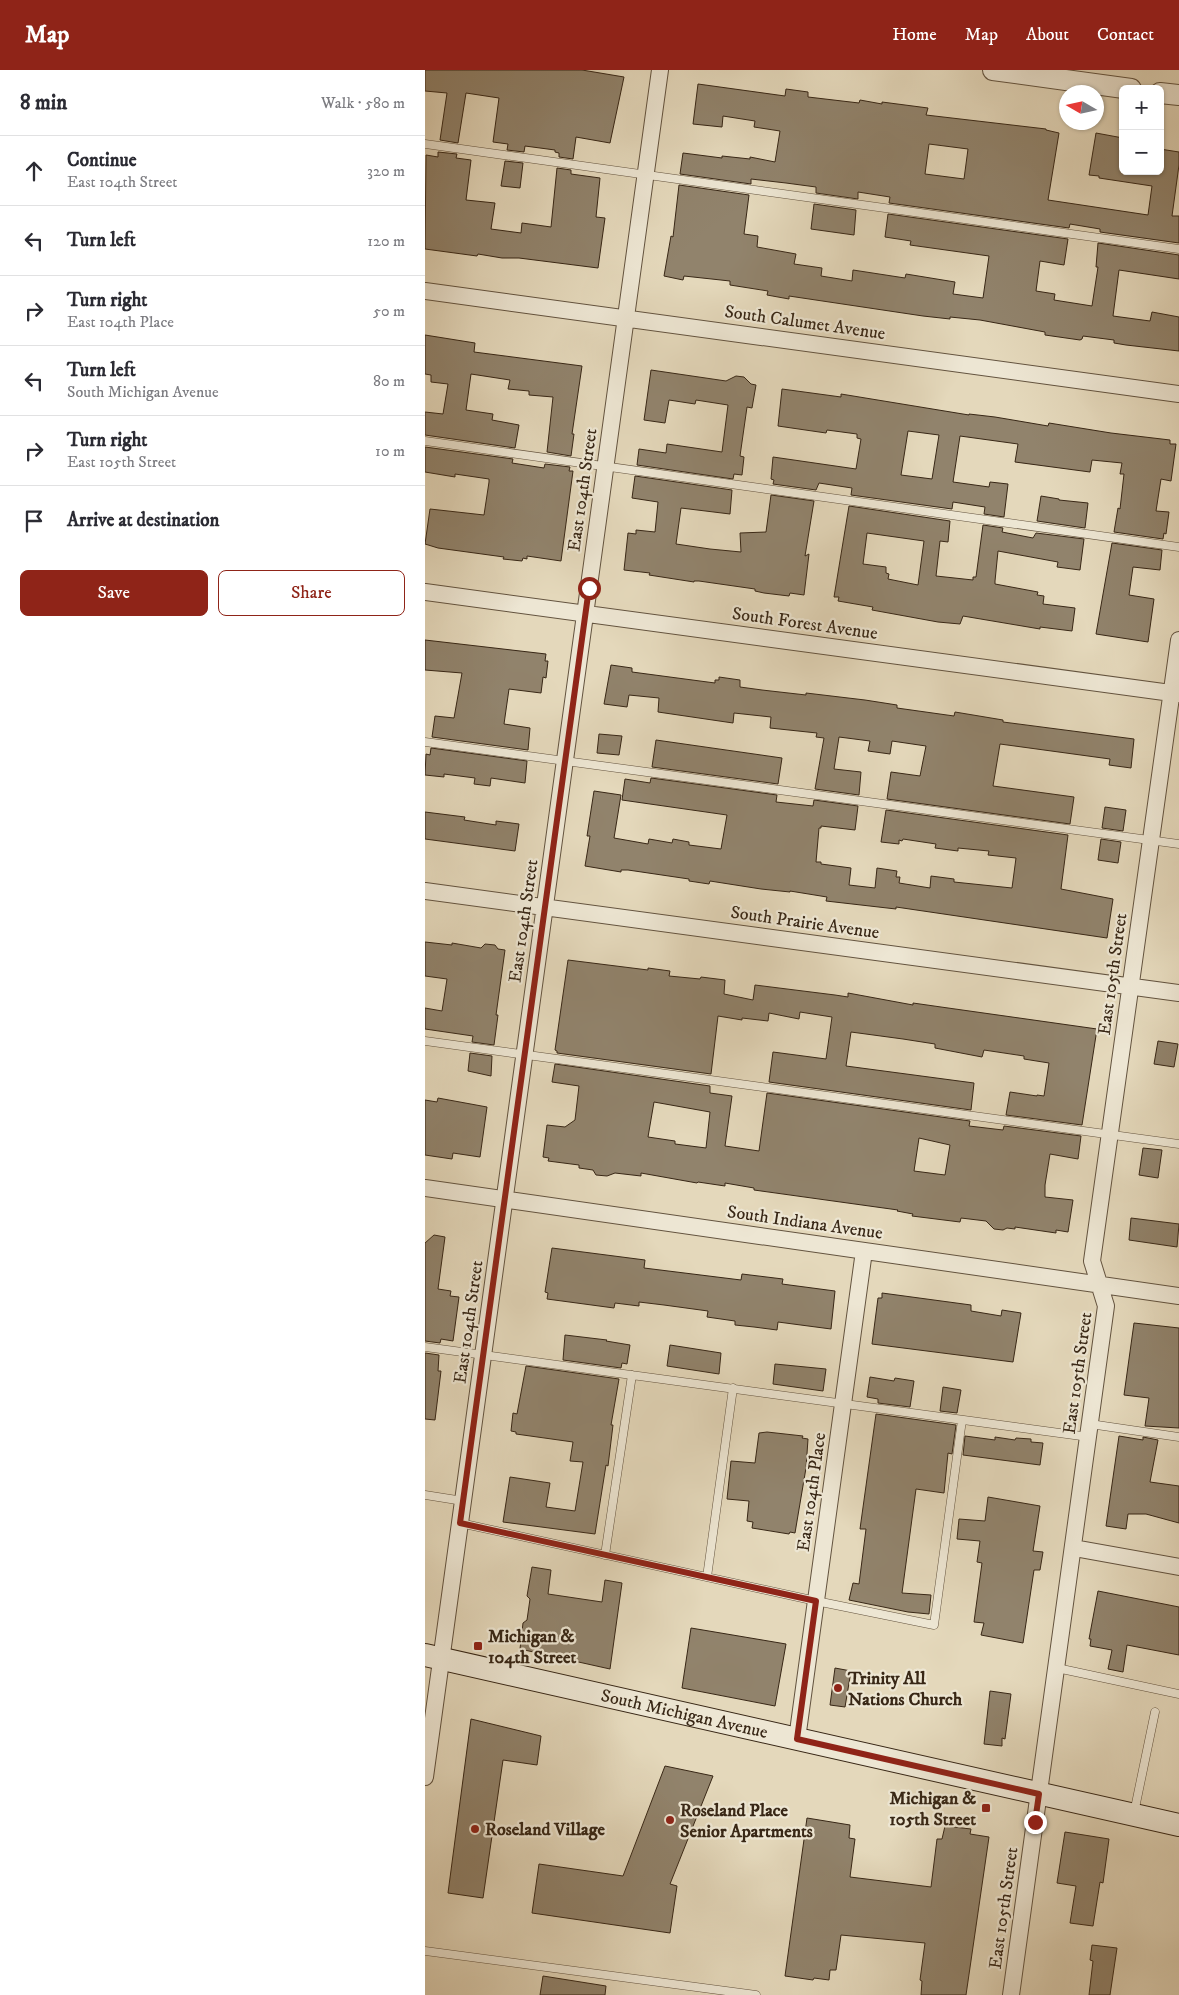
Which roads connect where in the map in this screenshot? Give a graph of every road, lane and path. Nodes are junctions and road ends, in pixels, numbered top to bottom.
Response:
1 (660, 70) edge
2 (993, 70) edge
3 (1119, 87) edge
4 (1164, 93) edge
5 (1179, 95) edge
6 (425, 144) edge
7 (646, 175) junction
8 (1179, 249) edge
9 (425, 291) edge
10 (626, 318) junction
11 (1179, 394) edge
12 (425, 441) edge
13 (605, 466) junction
14 (1179, 547) edge
15 (425, 592) edge
16 (585, 614) junction
17 (1179, 640) edge
18 (1175, 693) edge
19 (425, 742) edge
20 (565, 761) junction
21 (1151, 840) junction
22 (1179, 844) edge
23 (425, 891) edge
24 (545, 907) junction
25 (1131, 986) junction
26 (1179, 993) edge
27 (425, 1041) edge
28 (525, 1054) junction
29 (1110, 1135) junction
30 (1179, 1144) edge
31 (425, 1188) edge
32 (505, 1199) junction
33 (864, 1251) junction
34 (1100, 1285) junction
35 (1179, 1296) edge
36 (425, 1347) edge
37 (483, 1354) junction
38 (632, 1375) junction
39 (733, 1388) junction
40 (843, 1404) junction
41 (962, 1420) junction
42 (1090, 1431) junction
43 (1179, 1437) edge
44 (425, 1495) edge
45 (463, 1501) junction
46 (460, 1523) junction
47 (1074, 1548) junction
48 (605, 1555) junction
49 (1179, 1567) edge
50 (707, 1577) junction
51 (816, 1601) junction
52 (433, 1657) edge
53 (1057, 1668) junction
54 (1179, 1694) edge
55 (1155, 1712) dead end
56 (797, 1739) junction
57 (425, 1777) edge
58 (1039, 1794) junction
59 (1133, 1815) junction
60 (1179, 1825) edge
61 (425, 1951) edge
62 (756, 1995) edge
63 (1011, 1995) edge

1 - 7 street, East 104th Street
2 - 3 street
4 - 5 street
6 - 7 lane
7 - 8 lane
7 - 10 street, East 104th Street
9 - 10 street, South Calumet Avenue
10 - 11 street, South Calumet Avenue
10 - 13 street, East 104th Street
12 - 13 lane
13 - 14 lane
13 - 16 street, East 104th Street
15 - 16 street, South Forest Avenue
16 - 18 street, South Forest Avenue
16 - 20 street, East 104th Street
17 - 18 street, East 105th Street
18 - 21 street, East 105th Street
19 - 20 lane
20 - 21 lane
20 - 24 street, East 104th Street
21 - 22 lane
21 - 25 street, East 105th Street
23 - 24 street, South Prairie Avenue
24 - 25 street, South Prairie Avenue
24 - 28 street, East 104th Street
25 - 26 street, South Prairie Avenue
25 - 29 street, East 105th Street
27 - 28 lane
28 - 29 lane
28 - 32 street, East 104th Street
29 - 30 lane
29 - 34 street, East 105th Street
31 - 32 street, South Indiana Avenue
32 - 33 street, South Indiana Avenue
32 - 37 street, East 104th Street
33 - 34 street, South Indiana Avenue
33 - 40 street, East 104th Place
34 - 35 street, South Indiana Avenue
34 - 42 street, East 105th Street
36 - 37 lane
37 - 38 lane
37 - 45 street, East 104th Street
38 - 39 lane
38 - 48 lane
39 - 40 lane
39 - 50 lane
40 - 41 lane
40 - 51 street, East 104th Place
41 - 42 lane
41 - 51 lane
42 - 43 lane
42 - 47 street, East 105th Street
44 - 45 lane
45 - 46 street, East 104th Street
46 - 48 lane
46 - 52 street, East 104th Street
47 - 49 street
47 - 53 street, East 105th Street
48 - 50 lane
50 - 51 lane
51 - 56 street, East 104th Place
52 - 56 main road, South Michigan Avenue
52 - 57 street, East 104th Street
53 - 54 lane
53 - 58 street, East 105th Street
55 - 59 lane
56 - 58 main road, South Michigan Avenue
58 - 59 main road, South Michigan Avenue
58 - 63 street, East 105th Street
59 - 60 main road, South Michigan Avenue
61 - 62 lane

